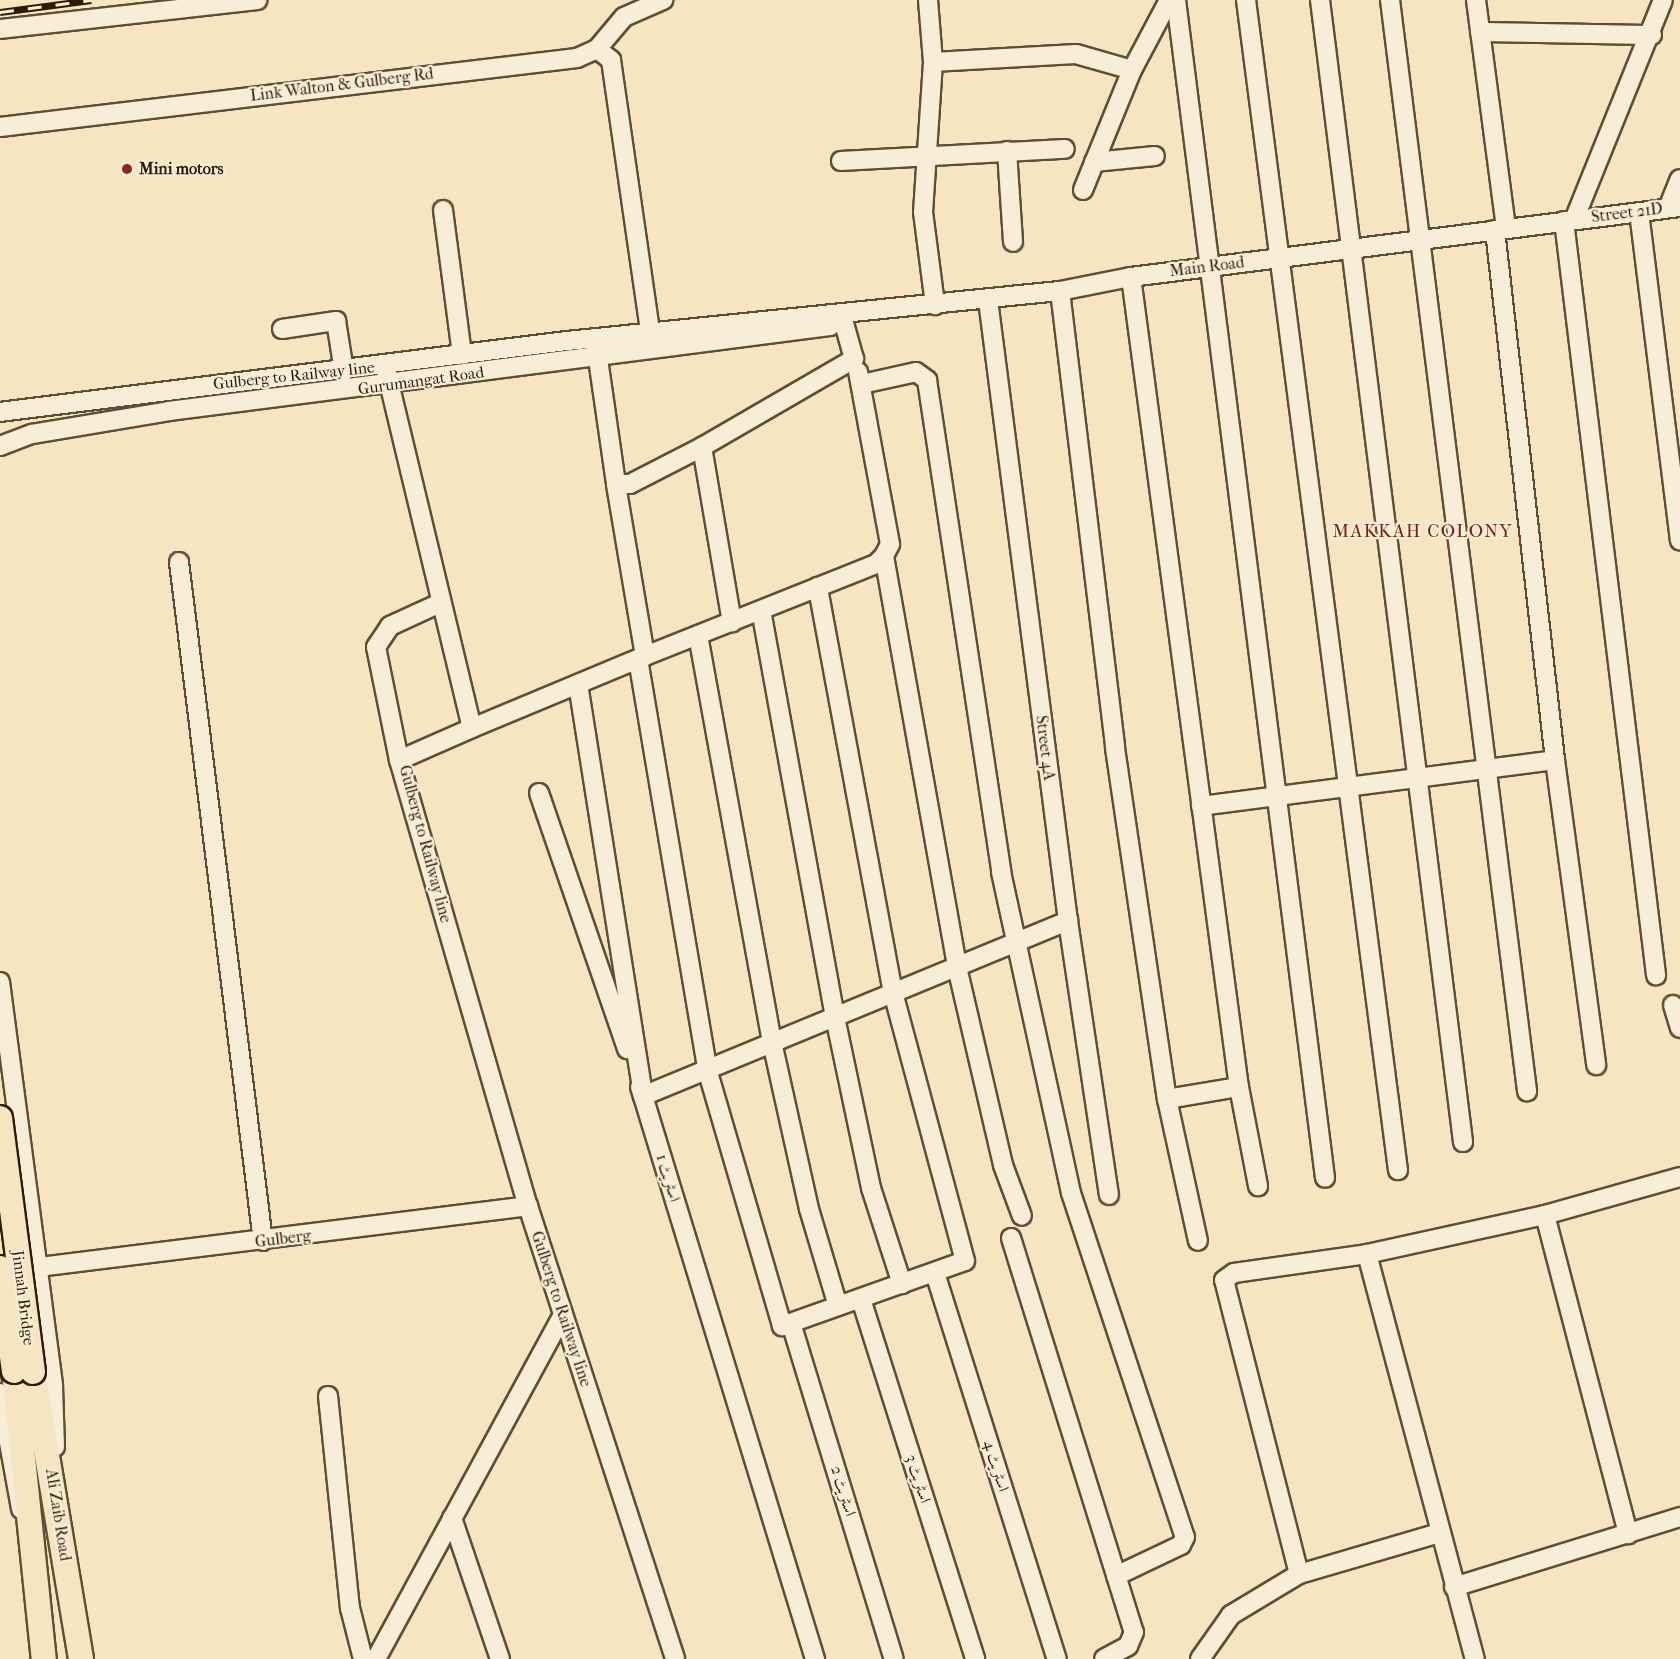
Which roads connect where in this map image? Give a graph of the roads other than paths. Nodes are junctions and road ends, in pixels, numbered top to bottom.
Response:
1 (257, 0) edge
2 (663, 0) edge
3 (928, 0) edge
4 (1169, 0) edge
5 (1176, 0) edge
6 (1246, 0) edge
7 (1320, 0) edge
8 (1390, 0) edge
9 (1476, 0) edge
10 (1663, 0) edge
11 (0, 29) edge
12 (1480, 32) junction
13 (1652, 35) junction
14 (597, 49) junction
15 (933, 62) junction
16 (1132, 70) junction
17 (0, 127) edge
18 (1065, 149) dead end
19 (1007, 151) junction
20 (927, 154) junction
21 (1155, 156) dead end
22 (841, 161) dead end
23 (1094, 162) junction
24 (1680, 179) edge
25 (1083, 190) dead end
26 (1674, 207) edge
27 (443, 210) dead end
28 (1640, 212) junction
29 (1569, 221) junction
30 (1500, 230) junction
31 (1420, 240) junction
32 (1013, 242) dead end
33 (1348, 249) junction
34 (1276, 258) junction
35 (1206, 267) junction
36 (1131, 277) junction
37 (1060, 291) junction
38 (988, 300) junction
39 (935, 305) junction
40 (842, 316) junction
41 (282, 329) dead end
42 (652, 339) junction
43 (596, 348) junction
44 (462, 355) junction
45 (854, 358) junction
46 (385, 366) junction
47 (344, 371) junction
48 (862, 384) junction
49 (386, 387) junction
50 (0, 412) edge
51 (0, 446) edge
52 (702, 447) junction
53 (616, 483) junction
54 (1680, 540) edge
55 (884, 556) junction
56 (179, 561) dead end
57 (818, 587) junction
58 (438, 604) junction
59 (761, 610) junction
60 (732, 622) junction
61 (698, 635) junction
62 (641, 658) junction
63 (578, 684) junction
64 (472, 728) junction
65 (399, 760) junction
66 (1555, 760) junction
67 (1488, 769) junction
68 (1416, 778) junction
69 (1347, 787) junction
70 (539, 793) dead end
71 (1275, 796) junction
72 (1201, 806) junction
73 (1068, 921) junction
74 (1017, 942) junction
75 (957, 967) junction
76 (1656, 975) dead end
77 (0, 982) edge
78 (893, 993) junction
79 (1673, 1005) dead end
80 (835, 1017) junction
81 (1680, 1028) edge
82 (772, 1042) junction
83 (1596, 1065) dead end
84 (707, 1069) junction
85 (1239, 1087) junction
86 (1527, 1091) dead end
87 (643, 1095) junction
88 (1167, 1099) junction
89 (0, 1118) edge
90 (1463, 1142) dead end
91 (1398, 1170) dead end
92 (1680, 1177) edge
93 (1325, 1178) dead end
94 (1258, 1186) dead end
95 (1109, 1195) dead end
96 (528, 1206) junction
97 (1545, 1215) junction
98 (1022, 1216) dead end
99 (1011, 1238) dead end
100 (264, 1241) junction
101 (1198, 1241) dead end
102 (1366, 1254) junction
103 (39, 1267) junction
104 (0, 1268) edge
105 (935, 1273) junction
106 (902, 1284) junction
107 (861, 1299) junction
108 (838, 1306) junction
109 (563, 1314) junction
110 (791, 1323) junction
111 (23, 1371) junction
112 (0, 1393) edge
113 (328, 1396) dead end
114 (56, 1494) junction
115 (1680, 1517) edge
116 (452, 1518) junction
117 (1439, 1533) junction
118 (1628, 1534) junction
119 (33, 1551) junction
120 (1299, 1574) junction
121 (1116, 1576) junction
122 (1454, 1587) junction
123 (44, 1659) edge
124 (81, 1659) edge
125 (363, 1659) edge
126 (376, 1659) edge
127 (500, 1659) edge
128 (675, 1659) edge
129 (815, 1659) edge
130 (894, 1659) edge
131 (975, 1659) edge
132 (1057, 1659) edge
133 (1104, 1659) edge
134 (1200, 1659) edge
135 (1475, 1659) edge

1 - 11 street
2 - 14 street
3 - 15 street
4 - 16 street
5 - 35 street
6 - 34 street
7 - 33 street
8 - 31 street
9 - 12 street
10 - 13 street
12 - 13 street
12 - 30 street
13 - 29 street
14 - 17 street, Link Walton & Gulberg Rd
14 - 42 street
15 - 16 street
15 - 20 street
16 - 23 street
18 - 19 street
19 - 20 street
19 - 32 street
20 - 22 street
20 - 39 street
21 - 23 street
23 - 25 street
24 - 26 street
26 - 28 street, Street 21D
27 - 44 street
28 - 29 street, Street 21D
28 - 54 street
29 - 30 street, Main Road
29 - 76 street
30 - 31 street, Main Road
30 - 66 street
31 - 33 street, Main Road
31 - 67 street
33 - 34 street, Main Road
33 - 68 street
34 - 35 street, Main Road
34 - 69 street
35 - 36 street, Main Road
35 - 71 street
36 - 37 street, Main Road
36 - 72 street
37 - 38 street, Main Road
37 - 88 street
38 - 39 street, Main Road
38 - 73 street, Street 4A
39 - 40 street, Main Road
40 - 42 street, Main Road
40 - 45 street
41 - 47 street
42 - 43 street, Main Road
43 - 44 street
43 - 49 street, Gurumangat Road
43 - 53 street
44 - 46 street
45 - 48 street
45 - 52 street
46 - 47 street, Gulberg to Railway line
46 - 49 street, Gulberg to Railway line
47 - 50 street, Gulberg to Railway line
48 - 55 street
48 - 74 street
49 - 51 street, Gurumangat Road
49 - 58 street, Gulberg to Railway line
52 - 53 street
52 - 60 street
53 - 62 street
55 - 57 street
55 - 75 street
56 - 100 street
57 - 59 street
57 - 78 street
58 - 64 street, Gulberg to Railway line
58 - 65 street
59 - 60 street
59 - 80 street
60 - 61 street
61 - 62 street
61 - 82 street
62 - 63 street
62 - 84 street
63 - 64 street
63 - 87 street, اسٹریٹ 1
64 - 65 street, Gulberg to Railway line
65 - 96 street, Gulberg to Railway line
66 - 67 street
66 - 83 street
67 - 68 street
67 - 86 street
68 - 69 street
68 - 90 street
69 - 71 street
69 - 91 street
70 - 87 street
71 - 72 street
71 - 93 street
72 - 85 street
73 - 74 street
73 - 95 street, Street 4A
74 - 75 street
74 - 121 street
75 - 78 street
75 - 98 street
77 - 103 street
78 - 80 street
78 - 105 street
79 - 81 street
80 - 82 street
80 - 106 street
82 - 84 street
82 - 108 street
84 - 87 street
84 - 110 street
85 - 88 street
85 - 94 street
87 - 129 street, اسٹریٹ 1
88 - 101 street
89 - 111 main road, Jinnah Bridge, bridge
92 - 97 street
96 - 100 street, Gulberg
96 - 109 street, Gulberg to Railway line
97 - 102 street
97 - 118 street
99 - 121 street
100 - 103 street, Gulberg
102 - 117 street
102 - 120 street
103 - 114 street
104 - 111 main road, Jinnah Bridge, bridge
105 - 106 street
105 - 132 street, اسٹریٹ 4
106 - 107 street
107 - 108 street
107 - 131 street, اسٹریٹ 3
108 - 110 street
109 - 116 street
109 - 128 street, Gulberg to Railway line
110 - 130 street, اسٹریٹ 2
111 - 114 main road, Ali Zaib Road
111 - 119 main road, Ali Zaib Road
112 - 119 street
113 - 125 street
114 - 124 main road, Ali Zaib Road
115 - 118 street
116 - 126 street
116 - 127 street
117 - 120 street
117 - 122 street
118 - 122 street
119 - 123 main road, Ali Zaib Road
120 - 134 street
121 - 133 street
122 - 135 street

